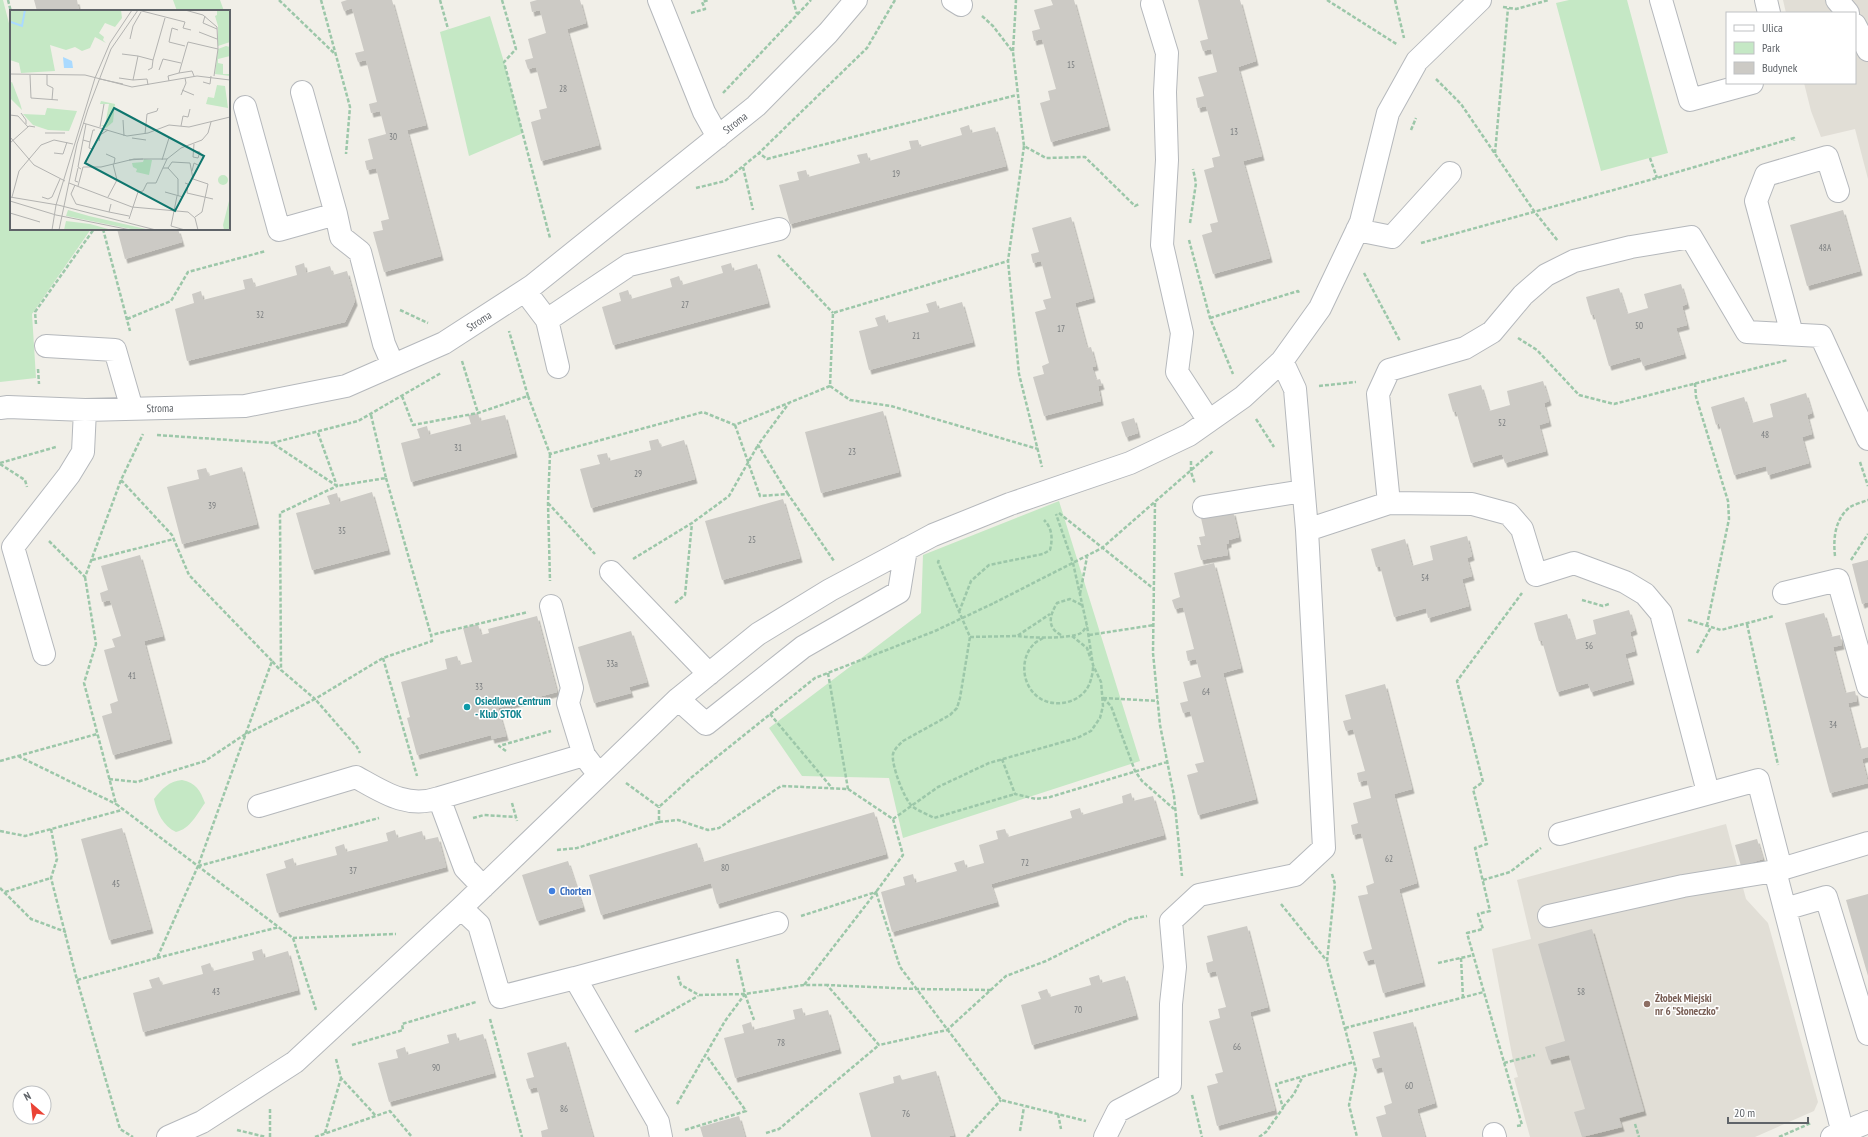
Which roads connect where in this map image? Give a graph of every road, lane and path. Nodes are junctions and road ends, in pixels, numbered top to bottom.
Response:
1 (8, 0) edge
2 (279, 0) edge
3 (322, 0) edge
4 (440, 0) edge
5 (502, 0) edge
6 (659, 0) edge
7 (709, 0) edge
8 (793, 0) edge
9 (811, 0) edge
10 (856, 0) edge
11 (895, 0) edge
12 (1016, 0) edge
13 (1327, 0) edge
14 (1395, 0) edge
15 (1480, 0) edge
16 (1549, 0) edge
17 (1661, 0) edge
18 (1766, 0) edge
19 (1837, 0) edge
20 (1503, 3) dead end
21 (1152, 4) dead end
22 (964, 5) edge
23 (1508, 8) junction
24 (10, 10) edge
25 (1769, 12) edge
26 (1847, 12) edge
27 (687, 14) dead end
28 (797, 14) junction
29 (1856, 27) edge
30 (448, 29) dead end
31 (1405, 43) dead end
32 (1400, 46) dead end
33 (1868, 50) edge
34 (1013, 52) junction
35 (336, 55) junction
36 (1431, 75) dead end
37 (1748, 84) edge
38 (302, 92) dead end
39 (1017, 95) junction
40 (245, 107) dead end
41 (1418, 111) dead end
42 (704, 112) junction
43 (1410, 133) dead end
44 (718, 137) junction
45 (1024, 146) junction
46 (1495, 154) junction
47 (346, 156) dead end
48 (1650, 158) dead end
49 (1801, 165) junction
50 (1193, 167) dead end
51 (1450, 172) dead end
52 (1657, 178) junction
53 (1196, 183) junction
54 (1189, 185) dead end
55 (1838, 191) dead end
56 (1142, 203) dead end
57 (1534, 211) junction
58 (336, 214) junction
59 (779, 229) dead end
60 (93, 230) edge
61 (1189, 230) dead end
62 (1357, 230) junction
63 (557, 236) dead end
64 (1188, 238) dead end
65 (1413, 244) dead end
66 (272, 249) dead end
67 (1008, 261) junction
68 (1574, 261) junction
69 (1364, 273) dead end
70 (525, 291) junction
71 (1320, 308) junction
72 (400, 310) dead end
73 (1210, 318) junction
74 (127, 319) dead end
75 (434, 319) dead end
76 (547, 320) junction
77 (428, 322) junction
78 (1498, 324) junction
79 (36, 325) dead end
80 (421, 326) dead end
81 (509, 331) dead end
82 (1792, 334) junction
83 (46, 346) dead end
84 (1791, 360) dead end
85 (1282, 361) junction
86 (462, 362) dead end
87 (1412, 364) junction
88 (393, 365) junction
89 (38, 366) dead end
90 (558, 367) dead end
91 (1386, 378) junction
92 (1695, 383) junction
93 (39, 386) dead end
94 (830, 386) junction
95 (1295, 389) junction
96 (402, 396) dead end
97 (528, 396) junction
98 (1240, 399) junction
99 (789, 403) junction
100 (0, 408) edge
101 (132, 409) junction
102 (85, 410) junction
103 (478, 413) junction
104 (1209, 421) junction
105 (735, 425) junction
106 (318, 433) dead end
107 (135, 434) dead end
108 (143, 434) junction
109 (1190, 435) junction
110 (84, 439) junction
111 (1868, 439) edge
112 (272, 443) dead end
113 (758, 445) junction
114 (1038, 449) junction
115 (1213, 450) dead end
116 (550, 454) junction
117 (748, 462) junction
118 (0, 463) edge
119 (1191, 472) junction
120 (386, 478) dead end
121 (121, 480) junction
122 (1303, 486) junction
123 (1049, 491) junction
124 (788, 494) junction
125 (1868, 500) edge
126 (548, 503) junction
127 (1155, 503) junction
128 (1389, 503) junction
129 (1204, 507) joint
130 (1042, 518) dead end
131 (35, 519) junction
132 (692, 523) junction
133 (1307, 530) junction
134 (1868, 534) edge
135 (174, 539) junction
136 (1102, 548) junction
137 (906, 549) junction
138 (1086, 556) junction
139 (941, 558) dead end
140 (91, 560) junction
141 (1073, 563) junction
142 (611, 572) junction
143 (1536, 575) junction
144 (85, 577) junction
145 (1838, 580) junction
146 (845, 582) junction
147 (1154, 589) junction
148 (1784, 593) joint
149 (1080, 596) junction
150 (1582, 600) dead end
151 (1614, 602) dead end
152 (1082, 605) junction
153 (551, 606) junction
154 (959, 612) junction
155 (1661, 613) junction
156 (1050, 614) junction
157 (657, 618) junction
158 (1747, 624) junction
159 (1154, 625) junction
160 (1088, 626) junction
161 (1707, 626) junction
162 (431, 635) junction
163 (1089, 635) junction
164 (1017, 636) junction
165 (1063, 636) junction
166 (1072, 636) junction
167 (970, 637) junction
168 (1043, 638) junction
169 (44, 654) dead end
170 (383, 658) junction
171 (272, 661) junction
172 (1093, 666) junction
173 (281, 670) junction
174 (828, 673) junction
175 (709, 674) junction
176 (1868, 686) edge
177 (1103, 698) junction
178 (315, 699) junction
179 (678, 699) junction
180 (1158, 701) junction
181 (770, 714) junction
182 (97, 734) junction
183 (244, 735) junction
184 (584, 755) junction
185 (18, 756) junction
186 (1002, 759) junction
187 (0, 761) edge
188 (1167, 762) junction
189 (1779, 767) dead end
190 (604, 770) junction
191 (1135, 771) junction
192 (109, 779) junction
193 (832, 788) junction
194 (848, 789) junction
195 (1708, 792) junction
196 (385, 793) junction
197 (1015, 794) junction
198 (432, 800) junction
199 (116, 804) junction
200 (912, 805) junction
201 (259, 806) dead end
202 (659, 807) junction
203 (1175, 809) junction
204 (123, 810) junction
205 (516, 818) dead end
206 (893, 819) junction
207 (659, 822) junction
208 (449, 826) junction
209 (52, 829) junction
210 (0, 831) edge
211 (1560, 834) joint
212 (1868, 843) edge
213 (1324, 848) junction
214 (550, 851) dead end
215 (198, 866) junction
216 (1778, 870) junction
217 (51, 878) junction
218 (1483, 880) junction
219 (1263, 882) junction
220 (483, 887) junction
221 (0, 888) edge
222 (4, 892) junction
223 (876, 892) junction
224 (461, 908) junction
225 (1185, 909) junction
226 (1785, 909) junction
227 (1549, 916) dead end
228 (777, 923) joint
229 (279, 927) junction
230 (66, 932) junction
231 (400, 933) dead end
232 (732, 936) junction
233 (293, 938) junction
234 (671, 952) junction
235 (1474, 955) junction
236 (157, 958) junction
237 (1461, 958) junction
238 (1327, 961) junction
239 (1438, 963) dead end
240 (575, 978) junction
241 (78, 980) junction
242 (804, 985) junction
243 (827, 985) junction
244 (916, 989) junction
245 (991, 990) junction
246 (1484, 992) junction
247 (745, 994) junction
248 (699, 995) junction
249 (1463, 998) junction
250 (476, 1001) dead end
251 (488, 1012) dead end
252 (318, 1016) dead end
253 (754, 1020) dead end
254 (1345, 1028) junction
255 (947, 1030) junction
256 (634, 1032) dead end
257 (1868, 1034) edge
258 (349, 1045) dead end
259 (880, 1045) junction
260 (336, 1053) dead end
261 (706, 1054) junction
262 (1535, 1055) dead end
263 (1354, 1062) junction
264 (1504, 1063) junction
265 (1303, 1076) junction
266 (341, 1078) junction
267 (1000, 1100) junction
268 (270, 1102) dead end
269 (1024, 1106) junction
270 (1283, 1108) junction
271 (674, 1109) dead end
272 (1058, 1114) junction
273 (376, 1116) junction
274 (1868, 1122) edge
275 (1635, 1124) dead end
276 (235, 1130) dead end
277 (682, 1130) dead end
278 (1061, 1130) dead end
279 (1020, 1131) dead end
280 (1107, 1132) edge
281 (766, 1133) dead end
282 (325, 1134) junction
283 (1495, 1135) edge
284 (1840, 1136) edge
285 (133, 1137) edge
286 (168, 1137) edge
287 (266, 1137) edge
288 (270, 1137) edge
289 (316, 1137) edge
290 (412, 1137) edge
291 (522, 1137) edge
292 (661, 1137) edge
293 (967, 1137) edge
294 (1259, 1137) edge
295 (1357, 1137) edge
296 (1639, 1137) edge

1 - 24 path
2 - 35 path
3 - 35 path
4 - 30 path
5 - 63 path
6 - 42 street
7 - 27 path
8 - 28 path
9 - 28 path
10 - 44 street, Stroma
11 - 39 path
12 - 34 path
13 - 32 path
14 - 31 path
15 - 62 street
16 - 23 path
17 - 37 street
18 - 25 street
19 - 26 street
20 - 23 path
21 - 104 street
22 - 34 path
23 - 46 path
28 - 42 path
29 - 33 street
34 - 39 path
35 - 47 path
36 - 46 path
38 - 58 street
39 - 45 path
40 - 58 street
41 - 43 path
42 - 44 street
44 - 70 street, Stroma
45 - 56 path
45 - 67 path
46 - 57 path
48 - 52 path
49 - 52 path
49 - 55 street
49 - 82 street
50 - 53 path
51 - 62 street
52 - 57 path
53 - 54 path
53 - 61 path
57 - 65 path
57 - 68 path
58 - 88 street
59 - 76 street
60 - 79 path
62 - 71 street
64 - 73 path
66 - 74 path
67 - 94 path
67 - 114 path
68 - 78 street
68 - 82 street
69 - 87 path
70 - 76 street
70 - 88 street, Stroma
71 - 73 path
71 - 85 street
72 - 77 path
73 - 98 path
75 - 77 path
76 - 90 street
77 - 80 path
78 - 87 street
78 - 92 path
81 - 97 path
82 - 111 street
83 - 101 street
84 - 92 path
85 - 95 street
85 - 98 street
86 - 103 path
87 - 91 street
88 - 101 street, Stroma
89 - 93 path
91 - 95 path
91 - 128 street
92 - 161 path
94 - 99 path
94 - 114 path
95 - 122 street
96 - 103 path
97 - 103 path
97 - 116 path
98 - 104 street
98 - 122 path
99 - 105 path
99 - 113 path
100 - 102 street, Stroma
101 - 102 street, Stroma
102 - 110 street
104 - 109 street
105 - 116 path
105 - 117 path
106 - 173 path
107 - 108 path
108 - 112 path
108 - 121 path
109 - 119 path
109 - 123 street
110 - 118 path
110 - 131 street
113 - 117 path
113 - 124 path
114 - 123 path
115 - 119 path
116 - 126 path
117 - 124 path
117 - 132 path
118 - 131 path
119 - 127 path
119 - 129 path
120 - 162 path
121 - 135 path
121 - 140 path
122 - 129 street
122 - 133 street
123 - 137 street
124 - 146 path
125 - 145 path
126 - 142 path
126 - 153 path
127 - 136 path
127 - 147 path
128 - 133 street
128 - 143 street
130 - 154 path
131 - 144 path
131 - 169 street
132 - 142 path
132 - 157 path
133 - 213 street
134 - 145 path
135 - 140 path
135 - 171 path
136 - 138 path
136 - 141 path
136 - 147 path
137 - 146 street
137 - 179 street
138 - 141 path
138 - 149 path
139 - 154 path
140 - 144 path
141 - 149 path
141 - 174 path, bridge
142 - 157 street
143 - 155 street
143 - 218 path
144 - 182 path
145 - 148 street
145 - 176 street
146 - 175 street
147 - 159 path
148 - 158 path
149 - 152 path
150 - 151 path
152 - 156 path
152 - 160 path
153 - 162 path
153 - 184 street
154 - 167 path
155 - 161 path
155 - 195 street
156 - 164 path
156 - 165 path
157 - 175 street
158 - 161 path
158 - 189 path
159 - 163 path
159 - 180 path
160 - 163 path
160 - 166 path
162 - 170 path
163 - 172 path
164 - 167 path
164 - 168 path
165 - 166 path
165 - 168 path
166 - 172 path
167 - 200 path
168 - 172 path
170 - 178 path
170 - 198 path
171 - 173 path
171 - 183 path
172 - 177 path
173 - 178 path
174 - 181 path
174 - 194 path
175 - 179 street
177 - 180 path
177 - 186 path
177 - 191 path
178 - 183 path
178 - 196 path
179 - 190 street
180 - 188 path
181 - 193 path
181 - 202 path
182 - 185 path
182 - 192 path
183 - 192 path
183 - 215 path
184 - 190 street
184 - 198 street
185 - 187 path
185 - 199 path
186 - 197 path
186 - 200 path
188 - 191 path
188 - 203 path
190 - 202 path
190 - 220 street
191 - 197 path
191 - 203 path
192 - 199 path
193 - 194 path
193 - 207 path
194 - 206 path
195 - 211 street
195 - 216 street
196 - 198 street
196 - 201 street
196 - 215 path
197 - 200 path
198 - 208 street
199 - 204 path
200 - 206 path
202 - 207 path
203 - 225 path
204 - 209 path
204 - 215 path
205 - 208 path
206 - 223 path
207 - 214 path
208 - 220 street
209 - 210 path
209 - 217 path
211 - 218 path
212 - 216 street
213 - 219 street
213 - 238 path
215 - 229 path
215 - 236 path
216 - 226 street
216 - 227 street
217 - 222 path
217 - 230 path
218 - 235 path
219 - 225 street
219 - 238 path
220 - 224 street
221 - 222 path
222 - 230 path
223 - 228 path
223 - 242 path
223 - 244 path
224 - 240 street
224 - 286 street
225 - 245 path
225 - 280 street
226 - 257 street
226 - 284 street
228 - 232 street
229 - 233 path
229 - 236 path
230 - 241 path
231 - 233 path
232 - 234 street
232 - 247 path
233 - 252 path
234 - 240 street
234 - 248 path
235 - 237 path
235 - 246 path
236 - 241 path
237 - 239 path
237 - 249 path
238 - 254 path
240 - 292 street
241 - 285 path
242 - 243 path
242 - 247 path
243 - 244 path
243 - 259 path
244 - 245 path
244 - 255 path
245 - 255 path
246 - 249 path
246 - 264 path
247 - 248 path
247 - 253 path
247 - 261 path
248 - 256 path
249 - 254 path
250 - 258 path
251 - 291 path
254 - 263 path
255 - 259 path
255 - 267 path
259 - 281 path
260 - 266 path
261 - 271 path
261 - 277 path
262 - 264 path
263 - 265 path
263 - 295 path
264 - 283 path
265 - 270 path
265 - 270 path
266 - 273 path
266 - 282 path
267 - 269 path
267 - 293 path
268 - 288 path
269 - 272 path
269 - 279 path
270 - 294 path
272 - 278 path
272 - 280 path
273 - 282 path
273 - 290 path
274 - 284 street
275 - 296 path
276 - 287 path
282 - 289 path

